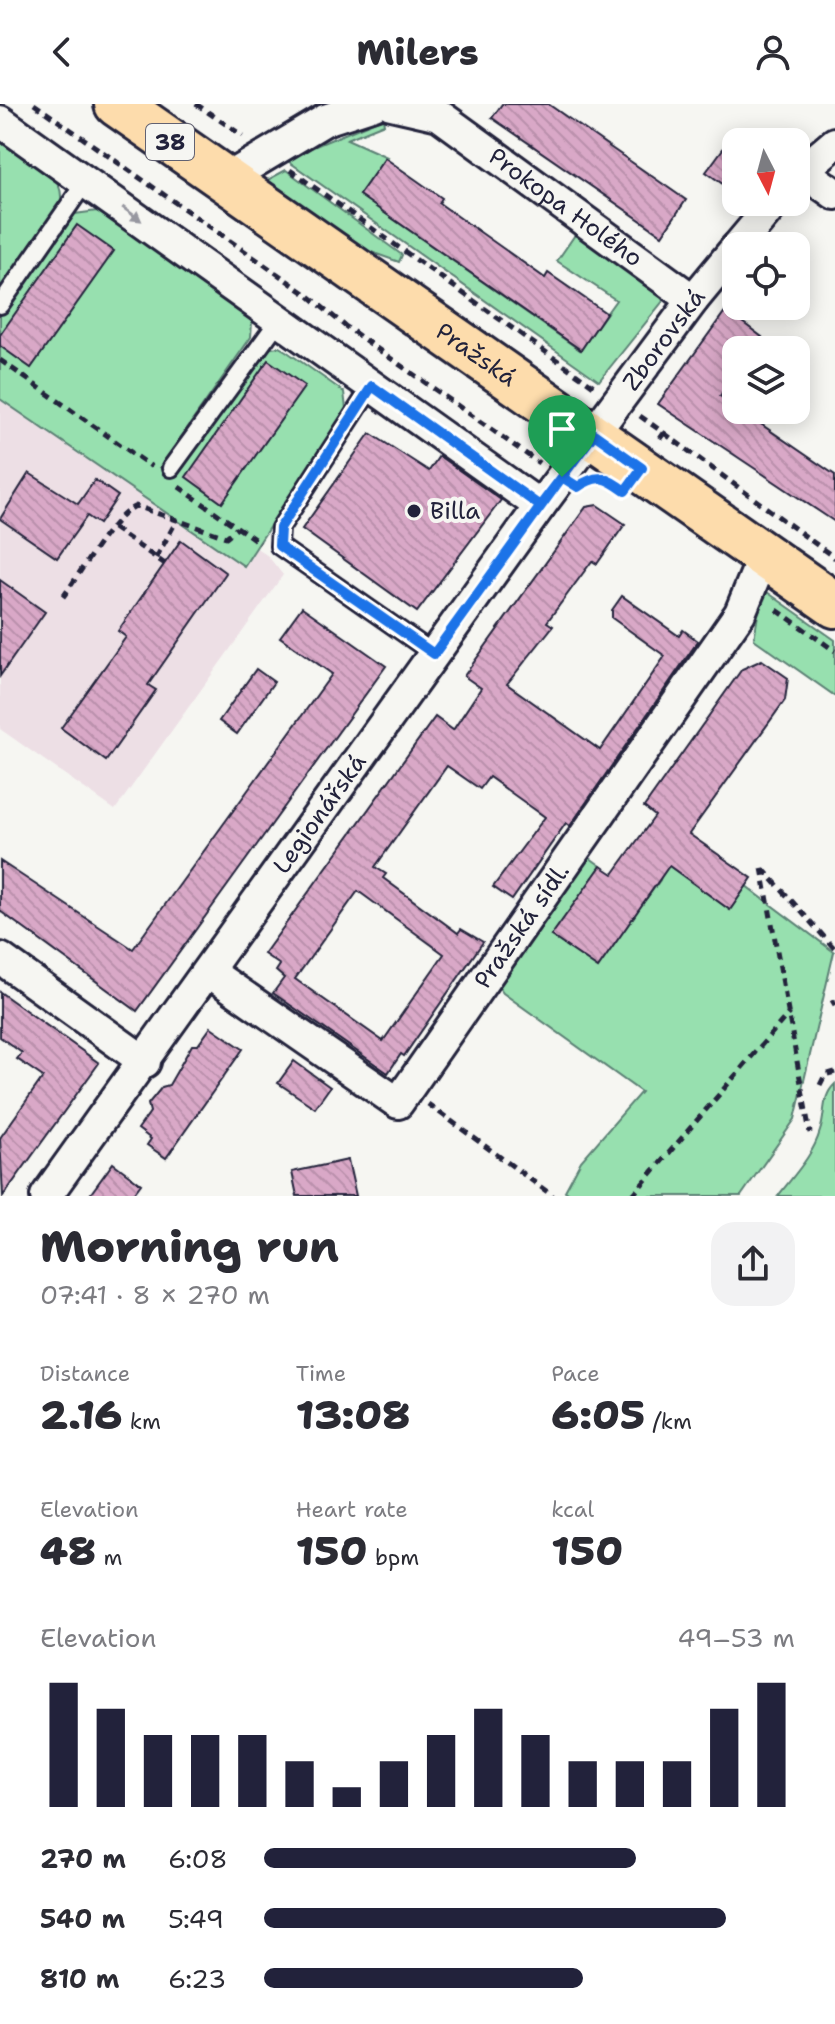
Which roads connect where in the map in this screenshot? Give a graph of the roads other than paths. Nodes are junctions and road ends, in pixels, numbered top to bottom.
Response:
1 (117, 104) edge
2 (374, 104) edge
3 (391, 104) edge
4 (0, 121) edge
5 (835, 143) edge
6 (810, 164) edge
7 (810, 179) edge
8 (86, 181) junction
9 (223, 181) junction
10 (835, 194) edge
11 (763, 216) edge
12 (750, 232) edge
13 (722, 265) edge
14 (693, 300) junction
15 (0, 305) edge
16 (279, 320) junction
17 (372, 386) junction
18 (606, 419) junction
19 (168, 472) road end
20 (540, 506) junction
21 (758, 571) junction
22 (835, 605) edge
23 (434, 654) junction
24 (0, 958) edge
25 (209, 972) junction
26 (145, 1062) junction
27 (46, 1196) edge

1 - 9 main road, Pražská / 38
2 - 9 street
3 - 14 street, Prokopa Holého
4 - 8 street
5 - 6 street
7 - 10 street
8 - 15 lane
8 -> 16 street
9 - 18 main road, Pražská / 38
11 - 12 street, Zborovská
13 - 14 street, Zborovská
14 - 18 street, Zborovská
16 - 17 street
16 - 19 lane
17 - 20 street
17 - 23 lane
18 - 20 street, Legionářská
18 - 21 main road, Pražská / 38
20 - 23 street, Legionářská
21 - 22 main road, Pražská / 38
21 - 25 street, Pražská sídl.
23 - 25 street, Legionářská
24 - 26 street
25 - 26 street, Legionářská
26 - 27 street, Legionářská

